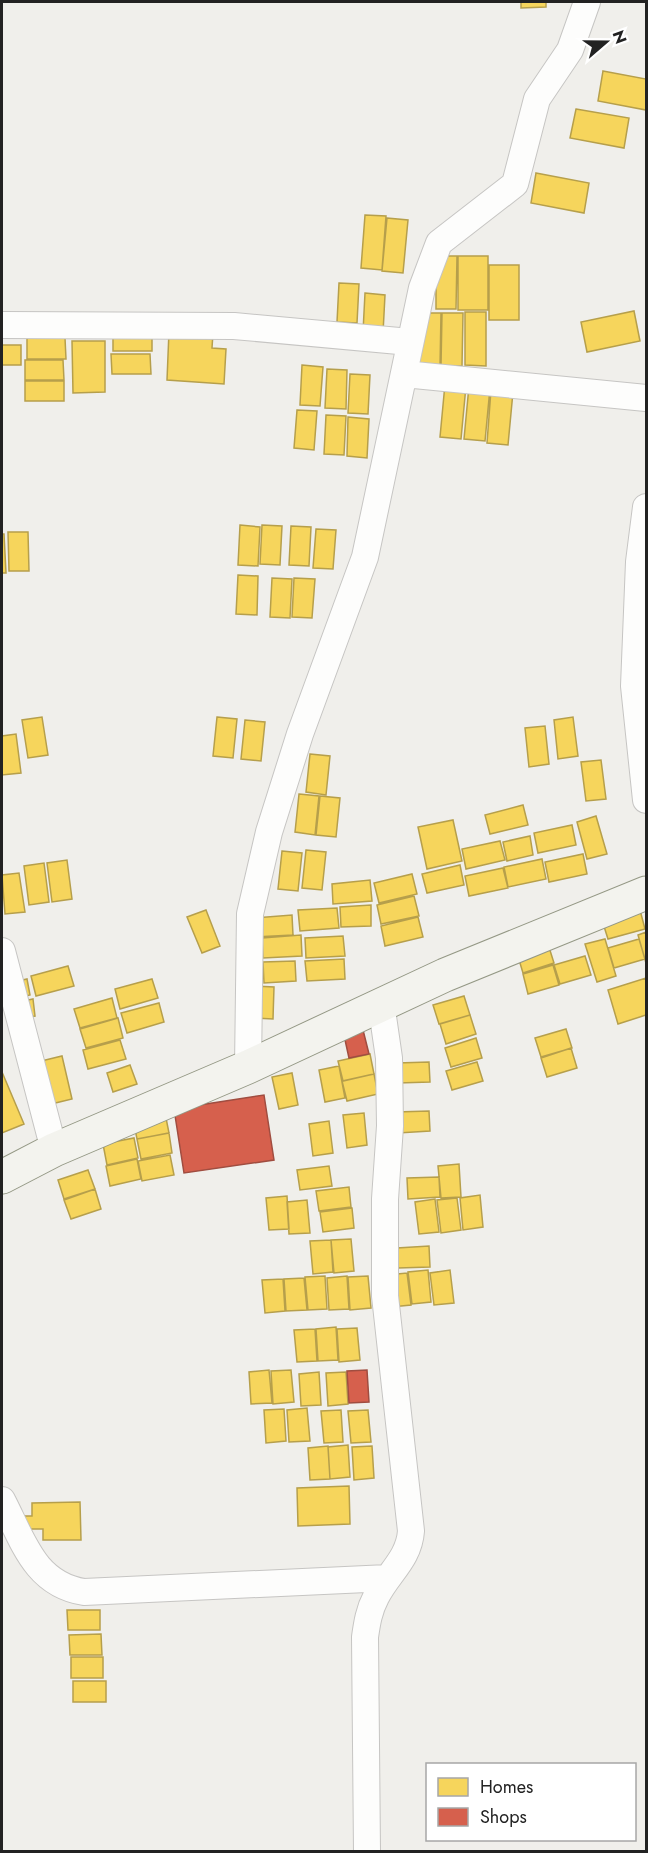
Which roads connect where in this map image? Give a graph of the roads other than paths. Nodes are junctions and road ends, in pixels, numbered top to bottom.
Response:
1 (587, 2) edge
2 (2, 325) edge
3 (410, 342) junction
4 (404, 374) junction
5 (646, 398) edge
6 (646, 507) edge
7 (646, 800) edge
8 (646, 893) edge
9 (2, 951) edge
10 (381, 1003) junction
11 (248, 1067) junction
12 (54, 1150) junction
13 (2, 1177) edge
14 (2, 1500) edge
15 (388, 1578) junction
16 (367, 1851) edge

1 - 3 street
2 - 3 street
3 - 4 street
4 - 5 street
4 - 11 street
6 - 7 street
8 - 10 street
9 - 12 street
10 - 11 street
10 - 15 street
11 - 12 street
12 - 13 street
14 - 15 street
15 - 16 street

